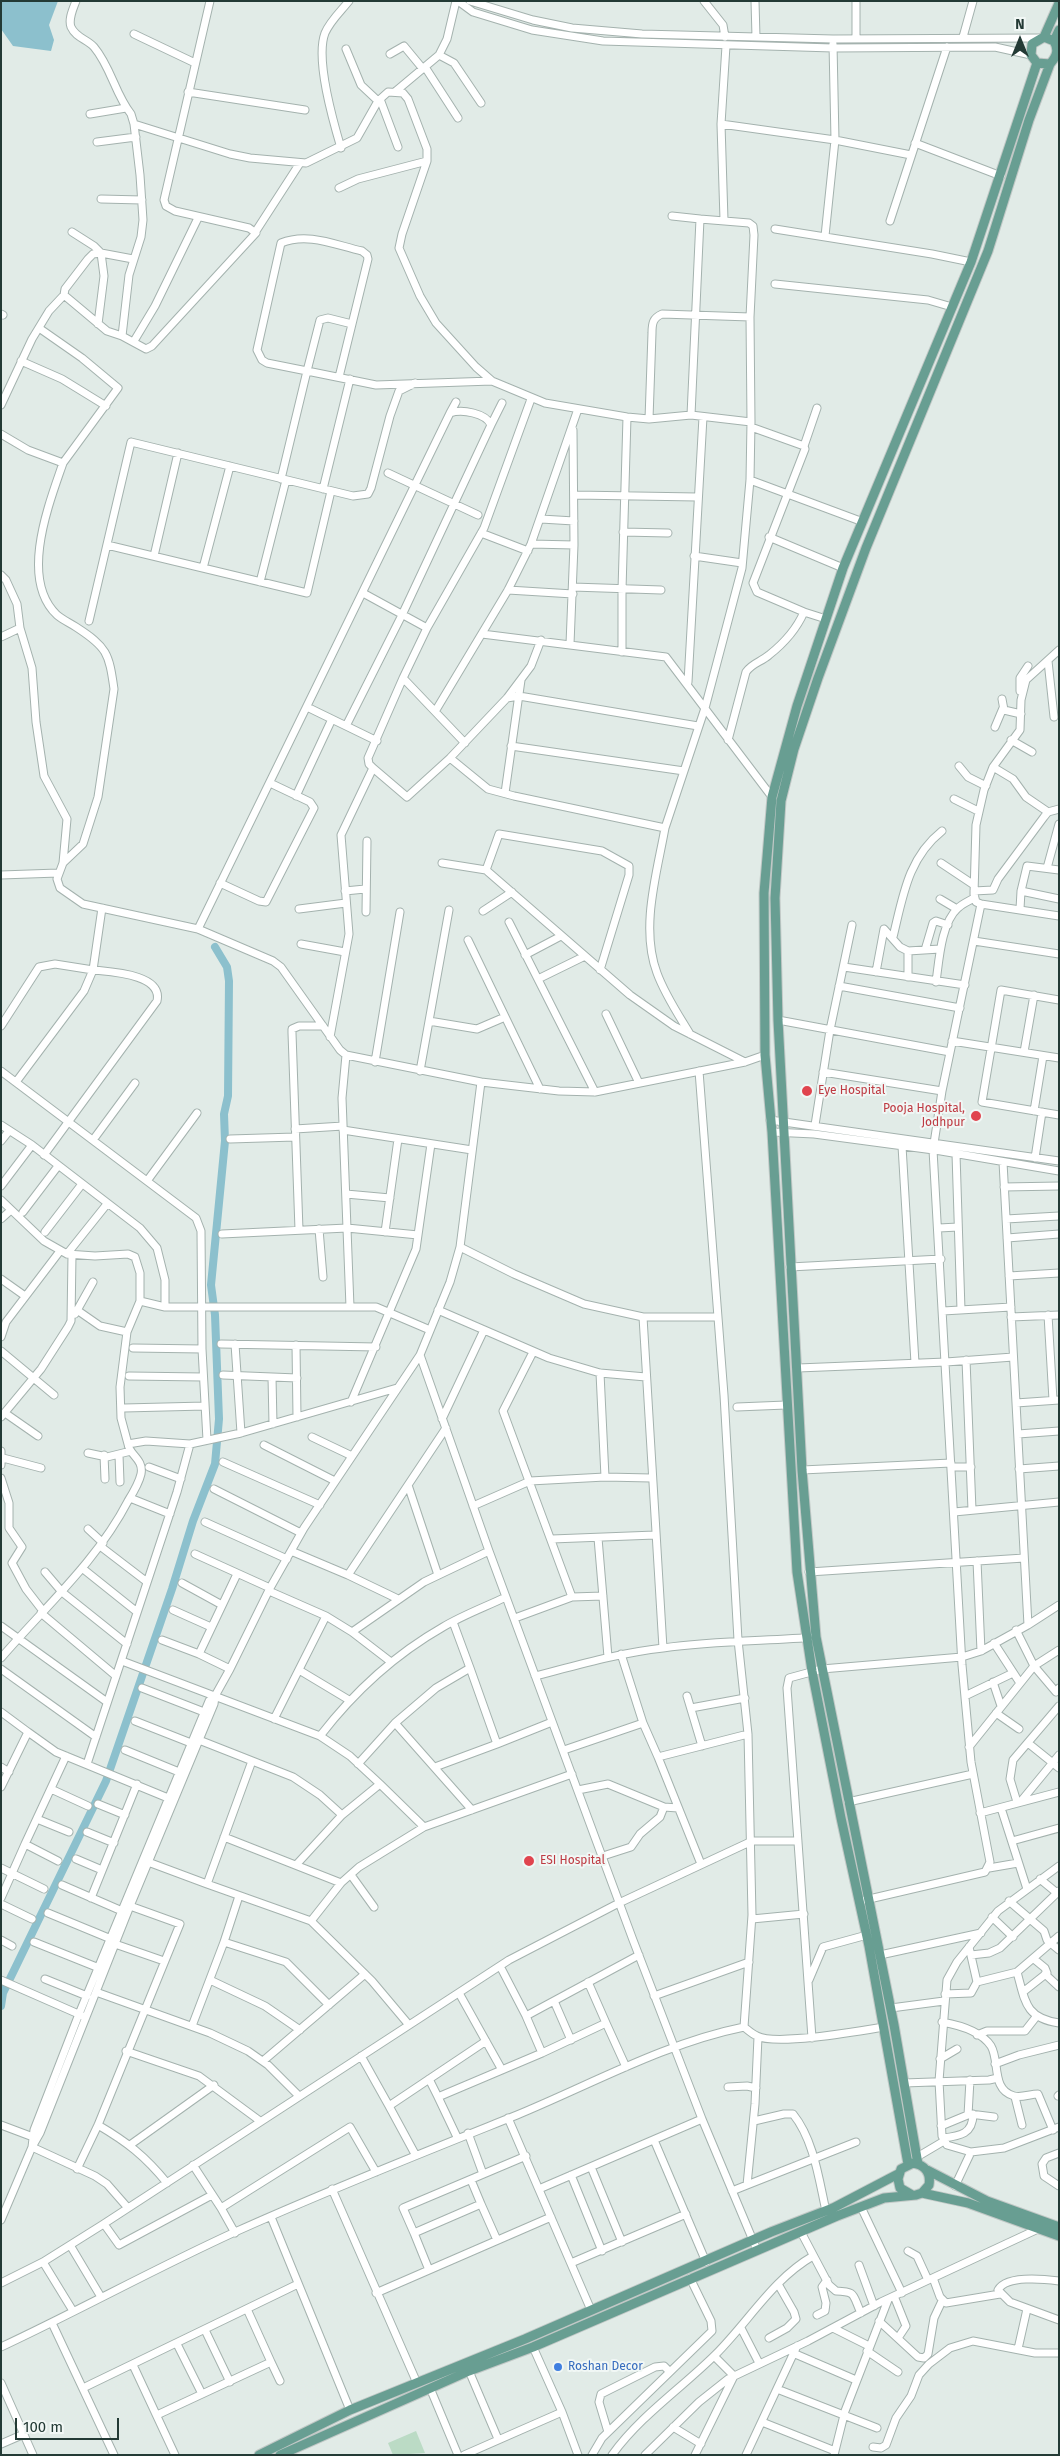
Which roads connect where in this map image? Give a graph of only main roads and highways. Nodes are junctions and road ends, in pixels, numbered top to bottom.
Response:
1 (1059, 3) edge
2 (1059, 30) edge
3 (1042, 37) junction
4 (1056, 41) edge
5 (1034, 59) junction
6 (1054, 62) edge
7 (817, 1670) junction
8 (864, 1900) junction
9 (918, 2161) junction
10 (908, 2164) junction
11 (927, 2170) junction
12 (898, 2174) junction
13 (922, 2193) junction
14 (912, 2195) junction
15 (1059, 2227) edge
16 (1059, 2236) edge
17 (293, 2448) edge
18 (259, 2455) edge
19 (280, 2455) edge

1 - 3 main road
2 - 4 main road
3 - 4 main road
3 - 5 main road
4 - 6 main road
5 - 6 main road
5 - 7 main road
6 - 7 main road
7 - 8 main road
7 - 8 main road
8 - 9 main road
8 - 10 main road
9 - 10 main road
9 - 11 main road
10 - 12 main road
11 - 13 main road
11 - 15 main road
12 - 14 main road
12 - 17 main road
13 - 14 main road
13 - 16 main road
14 - 17 main road
17 - 18 main road
17 - 19 main road

